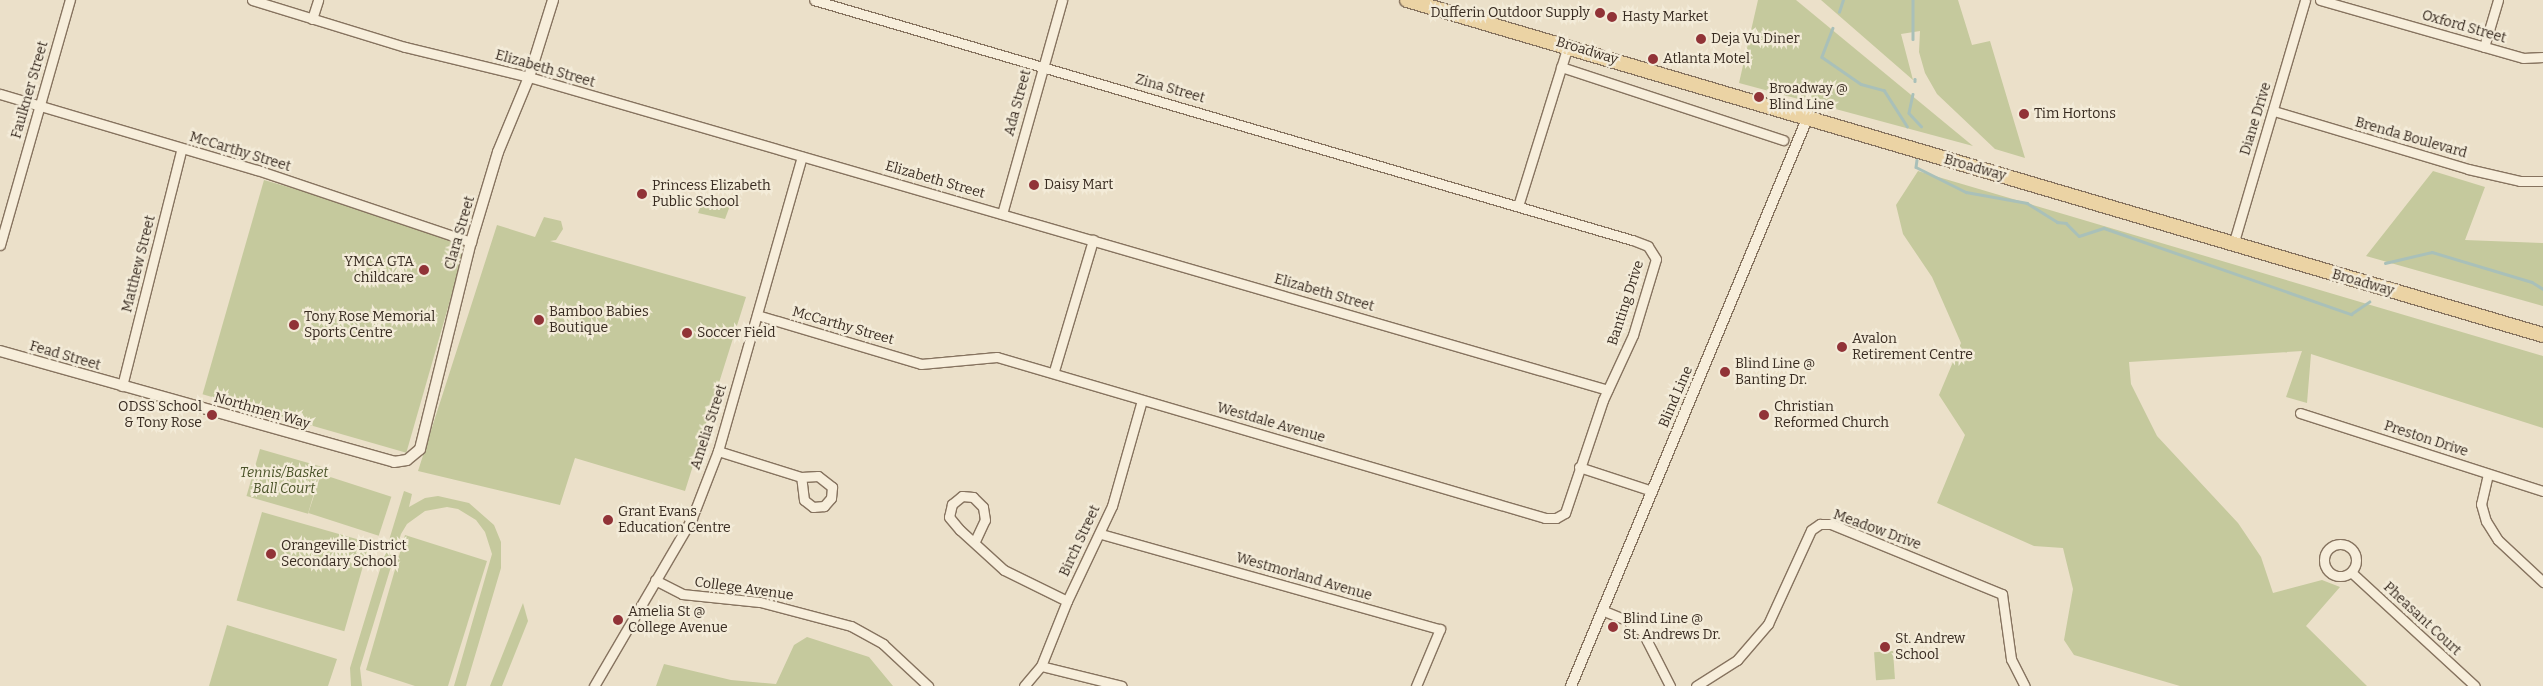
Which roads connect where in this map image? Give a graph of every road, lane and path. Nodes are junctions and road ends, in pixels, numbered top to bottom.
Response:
1 (70, 0) edge
2 (252, 0) edge
3 (318, 0) edge
4 (553, 0) edge
5 (814, 0) edge
6 (1062, 0) edge
7 (1407, 0) edge
8 (2305, 0) edge
9 (2320, 0) edge
10 (2498, 0) edge
11 (312, 19) junction
12 (1568, 45) junction
13 (2484, 47) junction
14 (2543, 57) edge
15 (1042, 66) junction
16 (1561, 67) junction
17 (529, 77) junction
18 (0, 94) edge
19 (40, 104) junction
20 (2274, 111) junction
21 (1807, 119) junction
22 (1783, 140) dead end
23 (182, 148) junction
24 (802, 156) junction
25 (2543, 181) edge
26 (1518, 206) junction
27 (1002, 214) junction
28 (1092, 240) junction
29 (471, 242) junction
30 (0, 245) edge
31 (2233, 245) junction
32 (757, 315) junction
33 (2543, 335) edge
34 (0, 351) edge
35 (921, 364) joint
36 (1054, 372) junction
37 (122, 386) junction
38 (1608, 390) junction
39 (1142, 400) junction
40 (2300, 413) dead end
41 (718, 451) junction
42 (394, 462) joint
43 (1579, 467) junction
44 (2488, 474) junction
45 (801, 477) dead end
46 (1652, 491) junction
47 (2543, 491) edge
48 (1101, 534) junction
49 (975, 541) junction
50 (2351, 572) dead end
51 (655, 580) junction
52 (2543, 582) edge
53 (1067, 601) junction
54 (1604, 611) junction
55 (1041, 666) junction
56 (594, 686) edge
57 (928, 686) edge
58 (1024, 686) edge
59 (1122, 686) edge
60 (1416, 686) edge
61 (1571, 686) edge
62 (1670, 686) edge
63 (1696, 686) edge
64 (2025, 686) edge
65 (2475, 686) edge

1 - 19 street, Faulkner Street
2 - 11 street, Elizabeth Street
3 - 11 street
4 - 17 street, Clara Street
5 - 15 street, Zina Street
6 - 15 street, Ada Street
7 - 12 main road, Broadway
8 - 20 street, Diane Drive
9 - 13 street, Oxford Street
10 - 13 street
11 - 17 street, Elizabeth Street
12 - 16 street
12 - 21 main road, Broadway
13 - 14 street, Oxford Street
15 - 26 street, Zina Street
15 - 27 street, Ada Street
16 - 22 street
16 - 26 street
17 - 24 street, Elizabeth Street
17 - 29 street, Clara Street
18 - 19 street, McCarthy Street
19 - 23 street, McCarthy Street
19 - 30 street, Faulkner Street
20 - 25 street, Brenda Boulevard
20 - 31 street, Diane Drive
21 - 31 main road, Broadway
21 - 46 street, Blind Line
23 - 29 street, McCarthy Street
23 - 37 street, Matthew Street
24 - 27 street, Elizabeth Street
24 - 32 street, Amelia Street
26 - 38 street, Banting Drive
27 - 28 street, Elizabeth Street
28 - 36 street
28 - 38 street, Elizabeth Street
29 - 42 street, Clara Street
31 - 33 main road, Broadway
32 - 35 street, McCarthy Street
32 - 41 street, Amelia Street
34 - 37 street, Fead Street
35 - 36 street, Westdale Avenue
36 - 39 street, Westdale Avenue
37 - 42 street, Northmen Way
38 - 43 street, Banting Drive
39 - 43 street, Westdale Avenue
39 - 48 street, Birch Street
40 - 44 street, Preston Drive
41 - 45 street
41 - 51 street, Amelia Street
43 - 46 street
44 - 47 street, Preston Drive
44 - 52 street
46 - 54 street, Blind Line
48 - 53 street, Birch Street
48 - 60 street, Westmorland Avenue
49 - 49 street
49 - 53 street
50 - 65 street, Pheasant Court
51 - 56 street, Amelia Street
51 - 57 street, College Avenue
53 - 55 street, Birch Street
54 - 61 street, Blind Line
54 - 62 street
55 - 58 street, Birch Street
55 - 59 street
63 - 64 street, Meadow Drive

